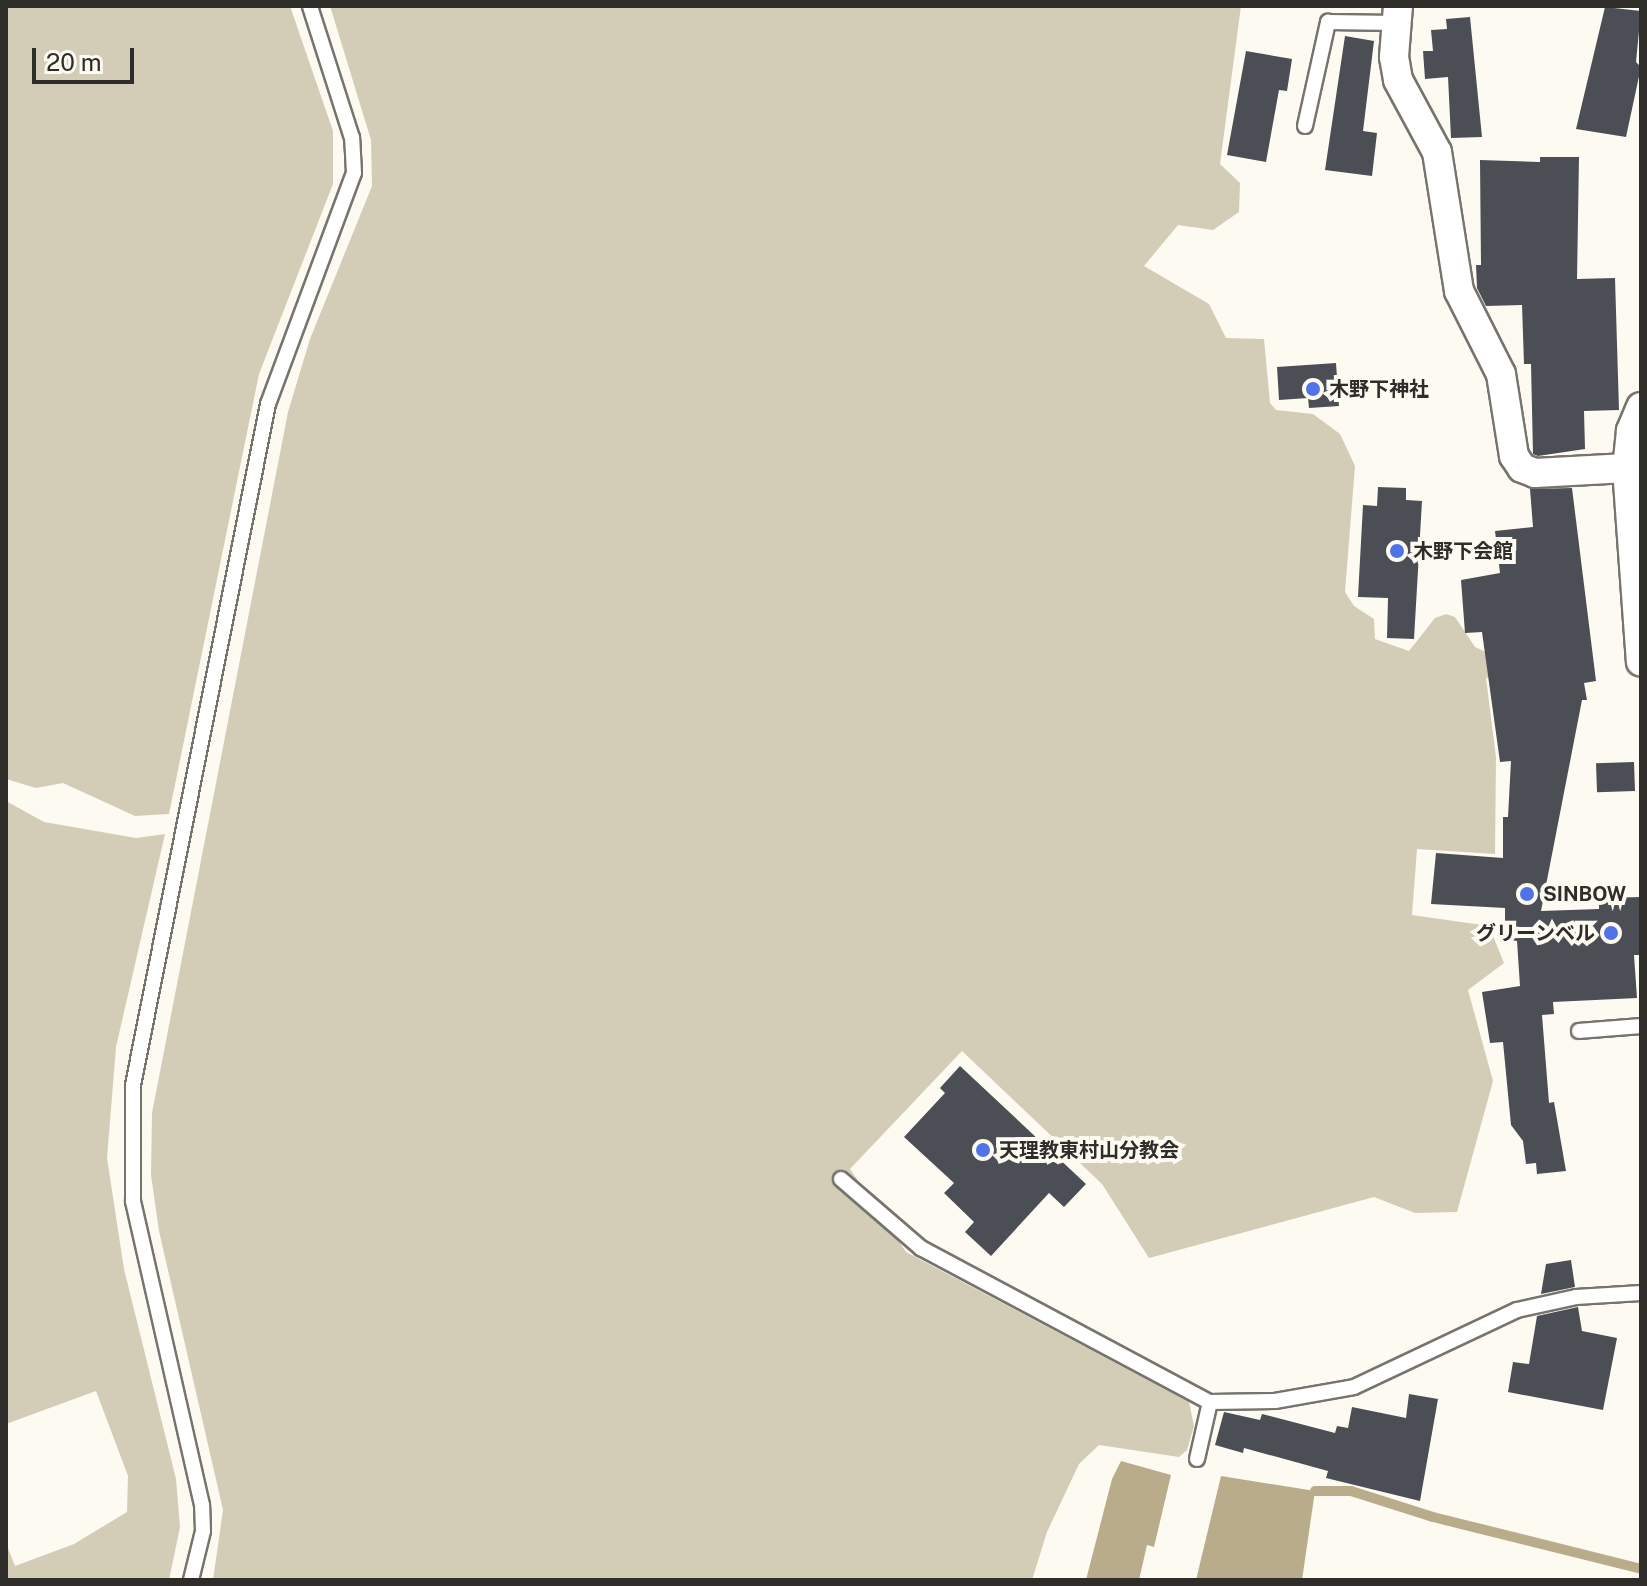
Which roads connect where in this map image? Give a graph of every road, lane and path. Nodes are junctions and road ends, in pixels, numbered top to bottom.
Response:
1 (310, 6) edge
2 (1397, 15) edge
3 (1311, 118) dead end
4 (1641, 407) edge
5 (1627, 468) junction
6 (1641, 661) edge
7 (1641, 1026) edge
8 (1579, 1031) dead end
9 (841, 1179) dead end
10 (1641, 1293) edge
11 (1210, 1402) junction
12 (1197, 1459) dead end
13 (191, 1580) edge

1 - 13 lane
2 - 3 lane
2 - 5 street
4 - 5 street
5 - 6 street
7 - 8 lane
9 - 11 lane
10 - 11 lane
11 - 12 lane

